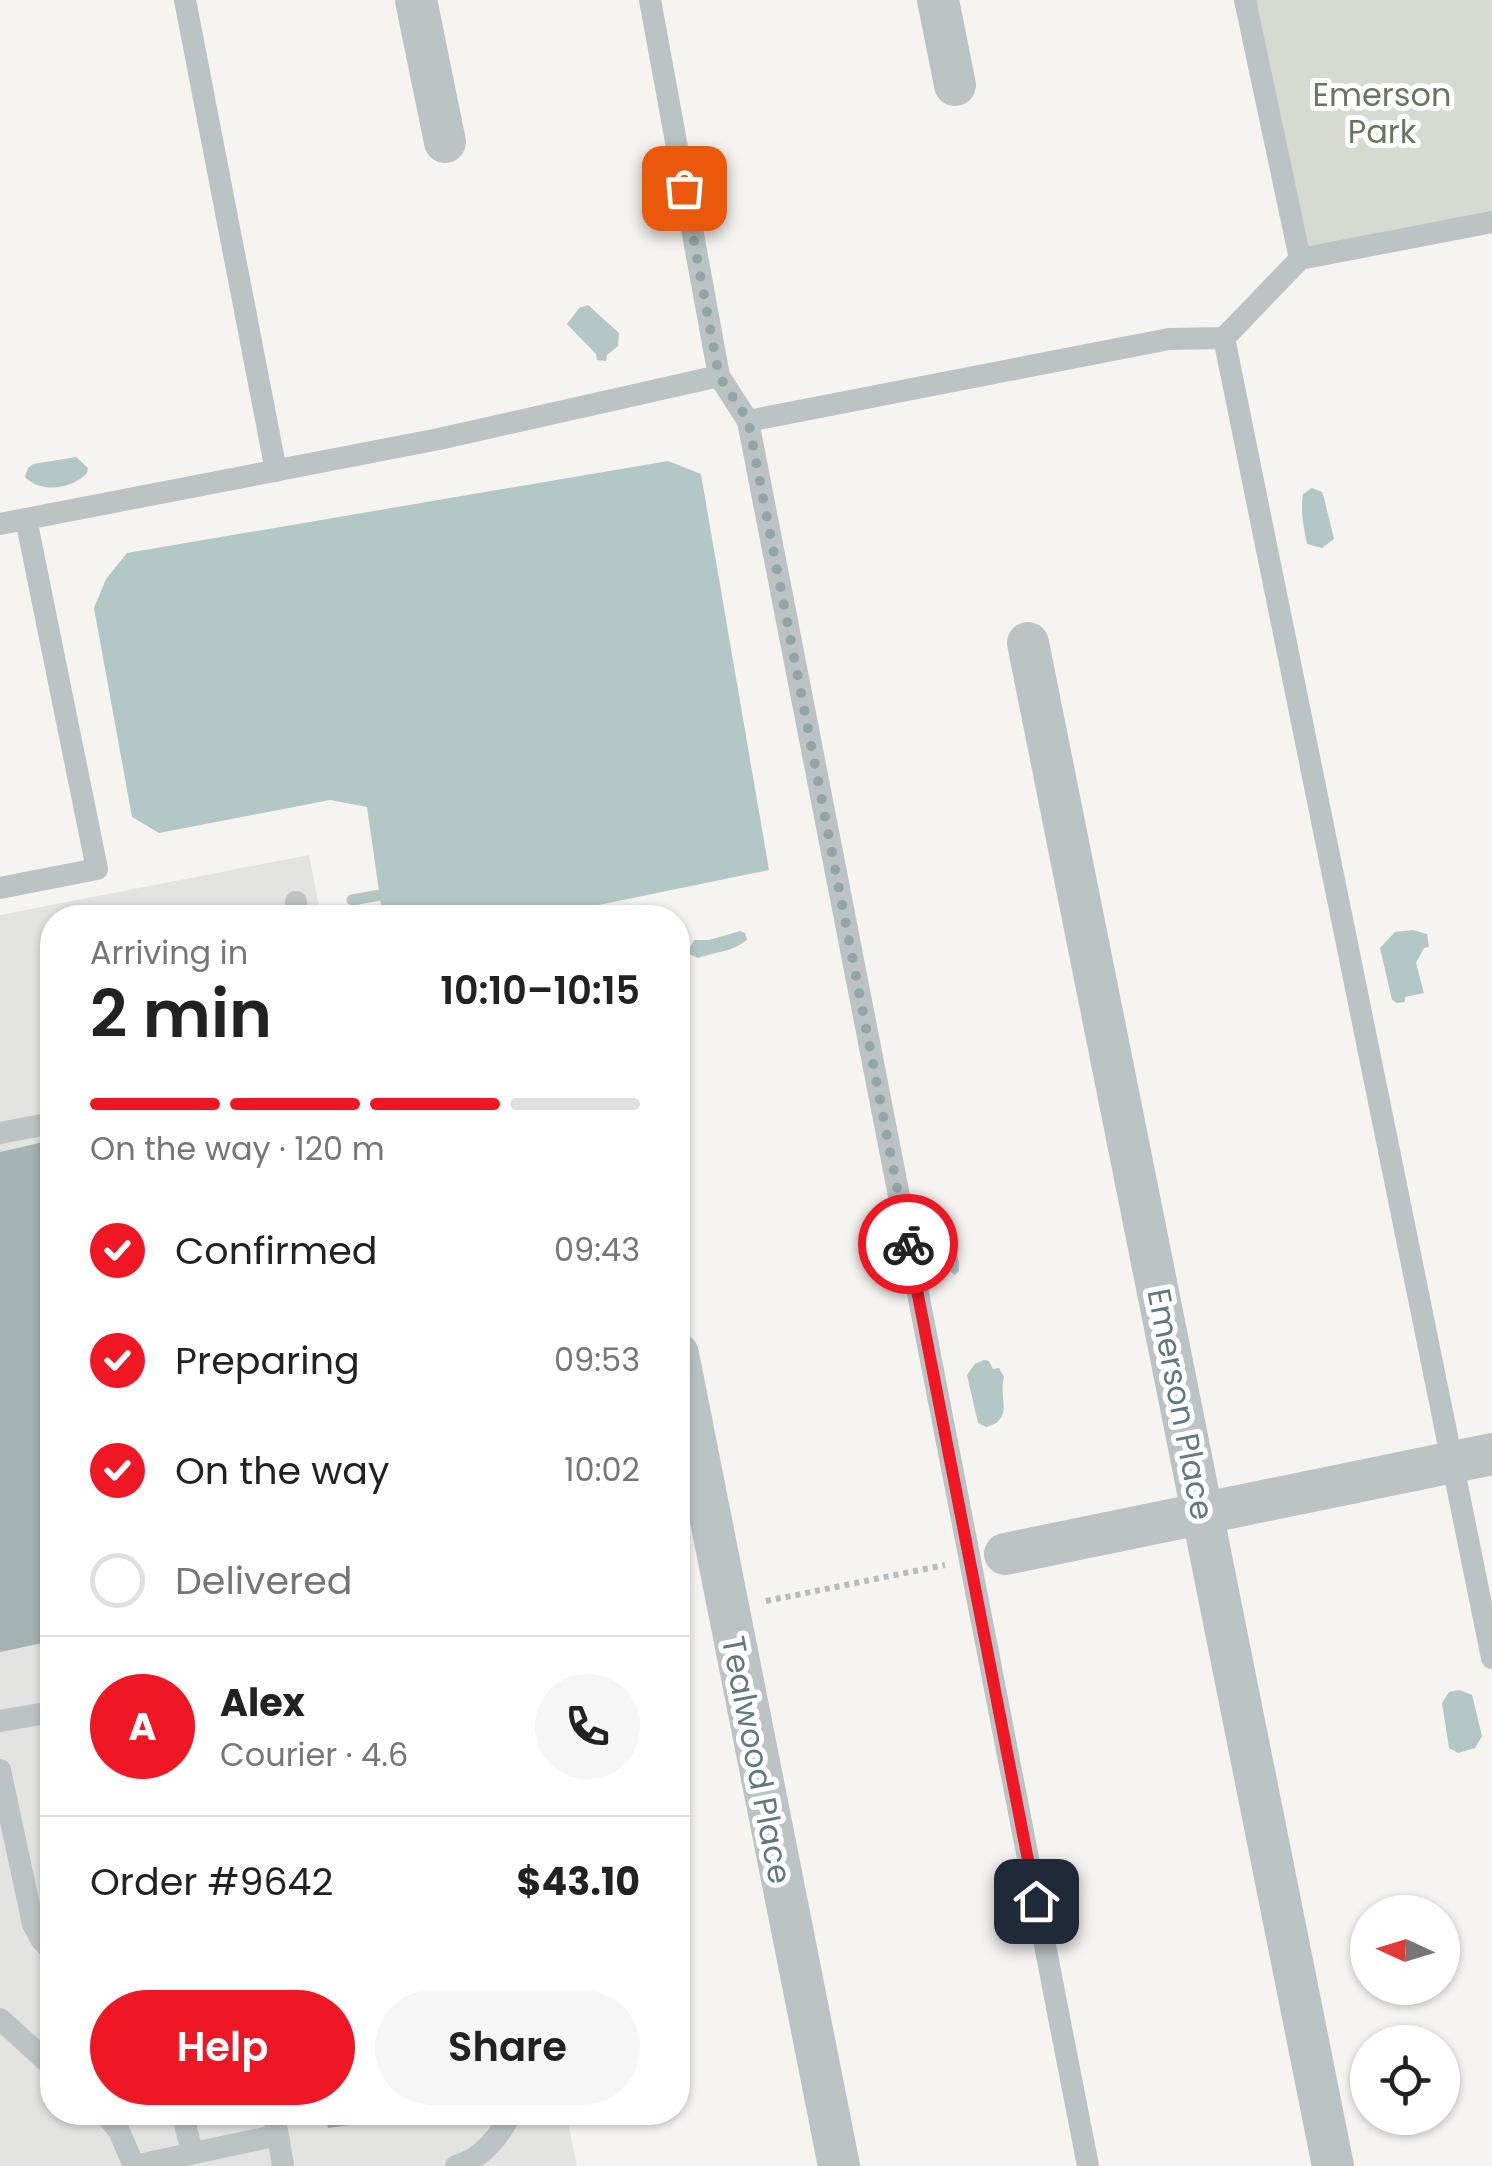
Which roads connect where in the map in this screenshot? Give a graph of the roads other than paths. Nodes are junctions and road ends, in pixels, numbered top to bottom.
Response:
1 (185, 0) edge
2 (416, 0) edge
3 (650, 0) edge
4 (938, 0) edge
5 (1246, 0) edge
6 (955, 85) dead end
7 (445, 142) dead end
8 (1492, 222) edge
9 (1300, 259) junction
10 (1224, 338) junction
11 (719, 376) junction
12 (748, 420) junction
13 (276, 471) junction
14 (26, 519) junction
15 (0, 524) edge
16 (1028, 642) dead end
17 (0, 888) edge
18 (40, 1125) edge
19 (0, 1132) edge
20 (690, 1416) edge
21 (1473, 1458) edge
22 (1203, 1513) junction
23 (987, 1557) junction
24 (1492, 1658) edge
25 (40, 1714) edge
26 (0, 1722) edge
27 (0, 1770) edge
28 (40, 1937) edge
29 (0, 2019) edge
30 (40, 2055) edge
31 (115, 2125) edge
32 (185, 2125) edge
33 (272, 2125) edge
34 (275, 2125) edge
35 (505, 2125) edge
36 (192, 2152) junction
37 (134, 2166) edge
38 (283, 2166) edge
39 (456, 2166) edge
40 (838, 2166) edge
41 (1088, 2166) edge
42 (1333, 2166) edge

1 - 13 lane
2 - 7 street
3 - 11 lane
4 - 6 street
5 - 9 lane
8 - 9 lane
9 - 10 lane
10 - 12 lane
10 - 21 lane
11 - 12 lane
11 - 13 lane
12 - 23 lane
13 - 14 lane
14 - 15 lane
14 - 17 lane
16 - 22 street, Emerson Place
18 - 19 lane
20 - 40 street, Tealwood Place
21 - 22 street
21 - 24 lane
22 - 23 street
22 - 42 street, Emerson Place
23 - 41 lane
25 - 26 lane
27 - 28 lane
29 - 30 lane
31 - 37 lane
32 - 36 lane
33 - 36 lane
34 - 38 lane
35 - 39 lane
36 - 37 lane

